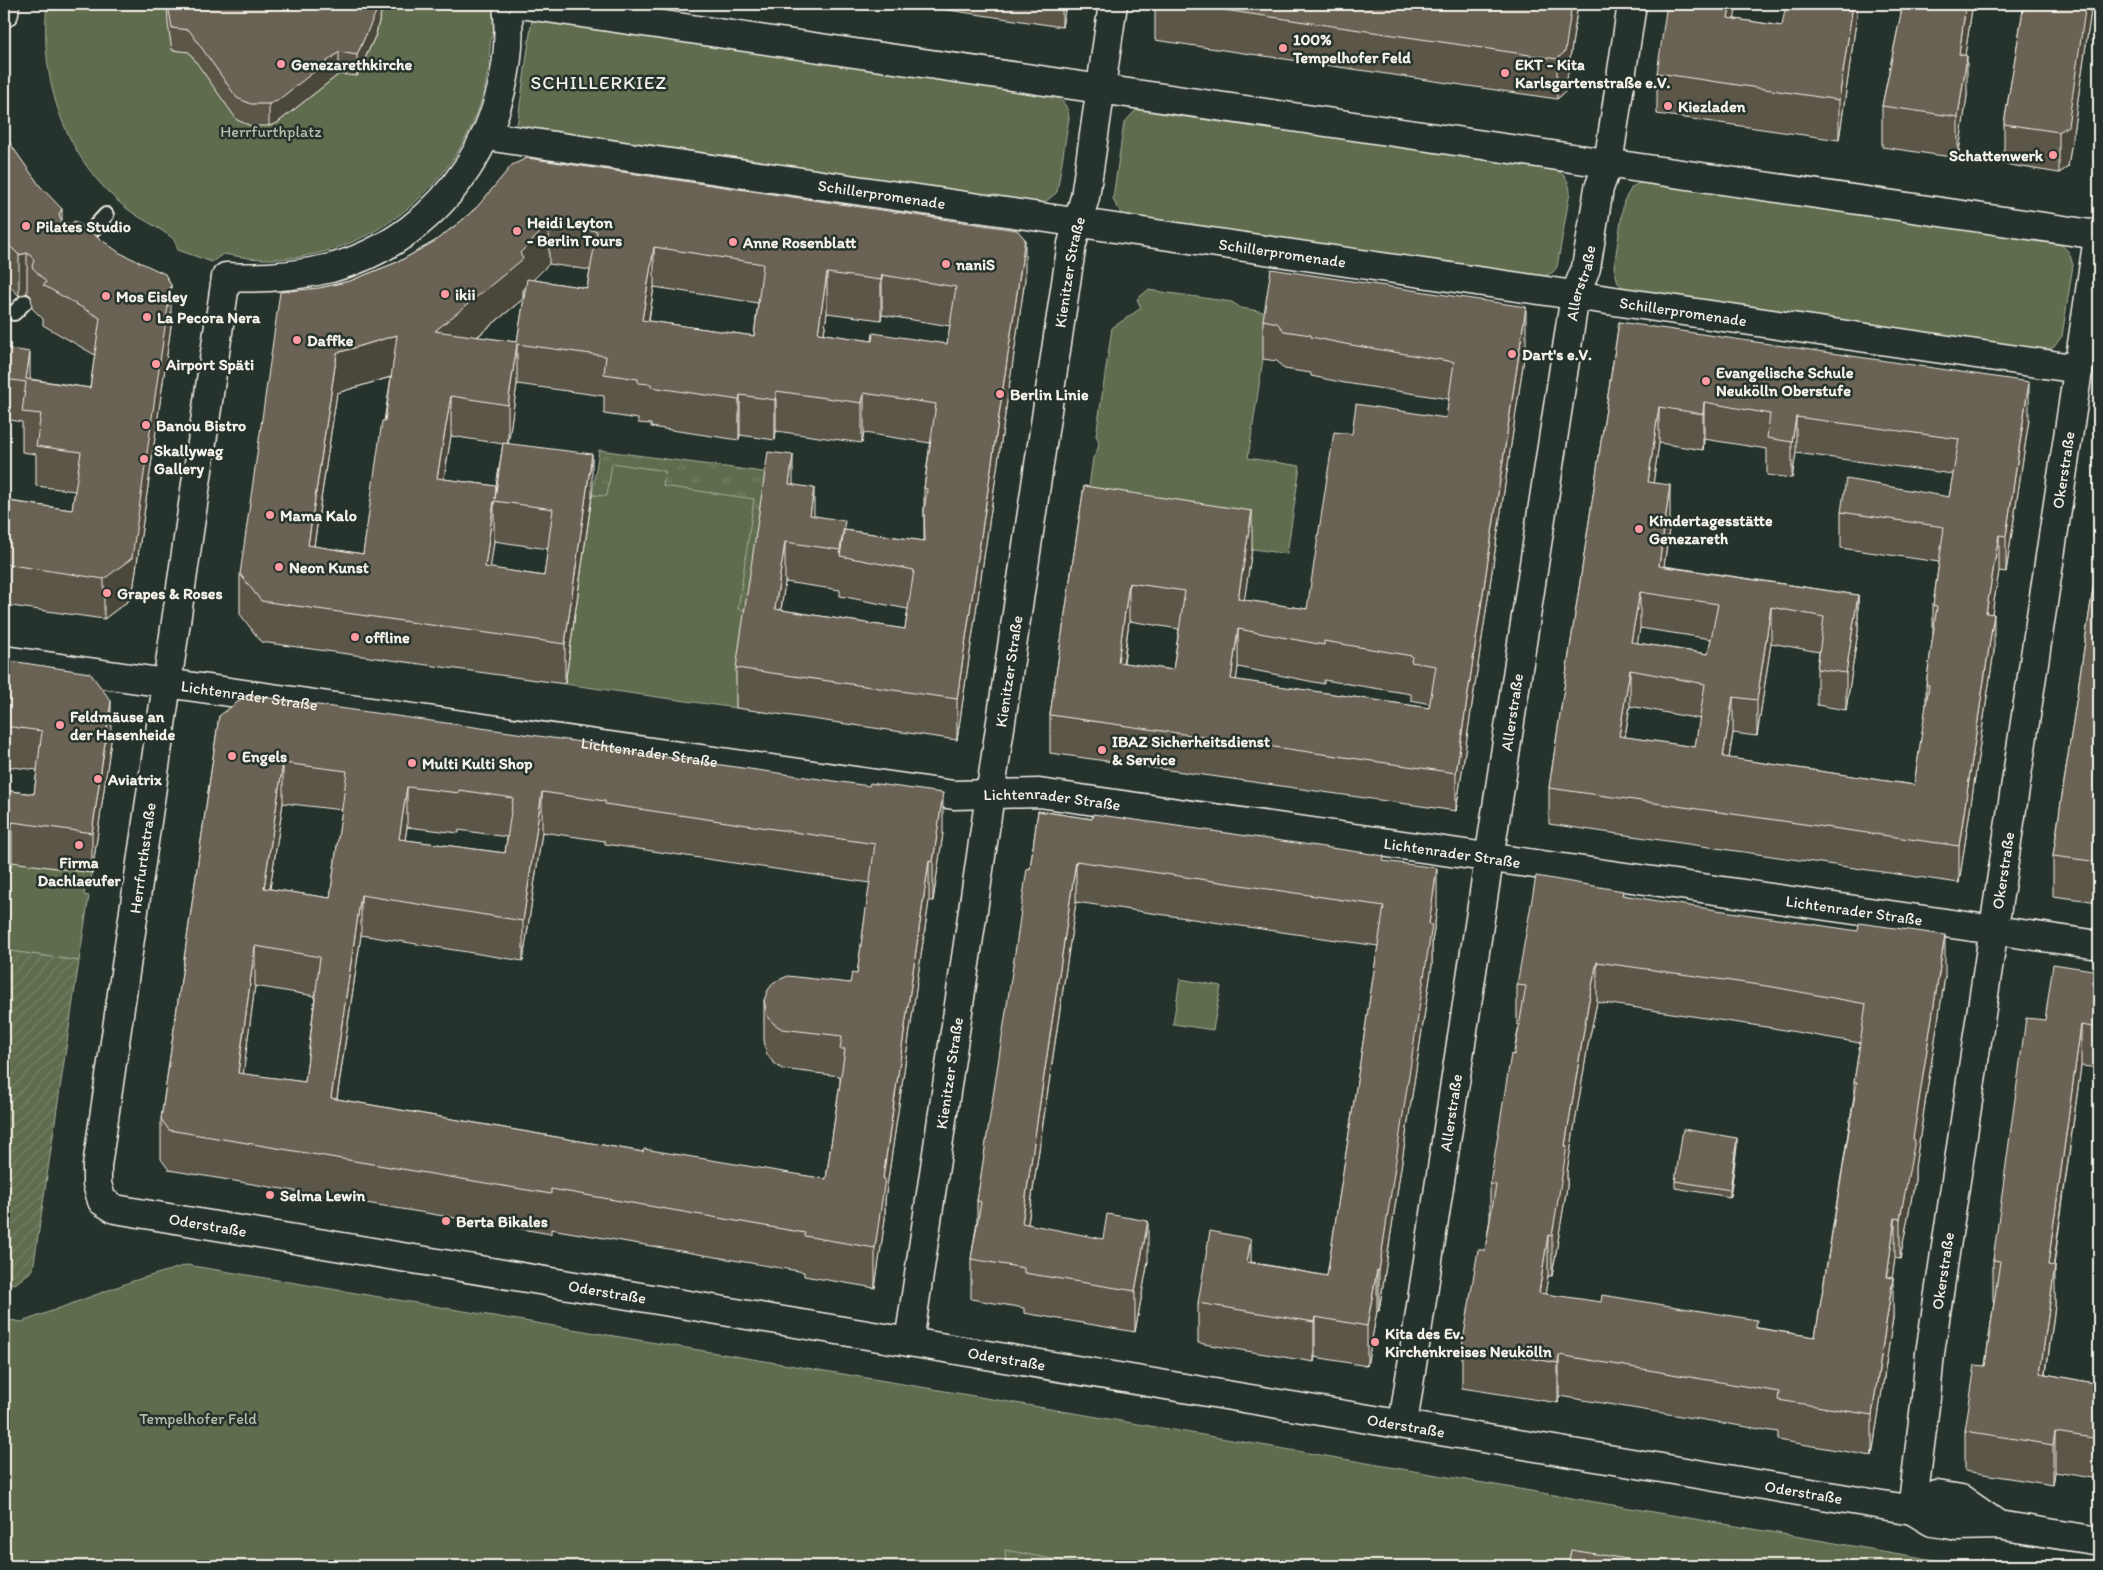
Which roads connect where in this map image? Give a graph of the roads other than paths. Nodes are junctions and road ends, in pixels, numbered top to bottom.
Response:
1 (5, 4) edge
2 (507, 4) edge
3 (520, 4) edge
4 (1113, 4) edge
5 (1632, 4) edge
6 (4, 13) edge
7 (1101, 90) junction
8 (486, 136) junction
9 (1608, 164) junction
10 (106, 215) dead end
11 (1078, 222) junction
12 (2099, 233) edge
13 (68, 256) edge
14 (1576, 295) junction
15 (25, 302) dead end
16 (2094, 302) edge
17 (14, 314) dead end
18 (2079, 369) junction
19 (4, 660) edge
20 (168, 683) junction
21 (990, 794) junction
22 (1490, 857) junction
23 (1994, 930) junction
24 (2099, 945) edge
25 (102, 1201) joint
26 (909, 1342) junction
27 (1403, 1424) junction
28 (1912, 1510) junction
29 (2099, 1541) edge

1 - 6 street
2 - 8 street
3 - 7 street
4 - 7 street, Kienitzer Straße
5 - 9 street, Allerstraße
7 - 9 street
7 - 11 street, Kienitzer Straße
8 - 11 street, Schillerpromenade
8 - 20 street, Herrfurthstraße
9 - 12 street
9 - 14 street, Allerstraße
10 - 13 lane
11 - 14 street, Schillerpromenade
11 - 21 street, Kienitzer Straße
12 - 16 street, Okerstraße
14 - 18 street, Schillerpromenade
14 - 22 street, Allerstraße
15 - 17 lane
16 - 18 street, Okerstraße
18 - 23 street, Okerstraße
19 - 20 street, Lichtenrader Straße
20 - 21 street, Lichtenrader Straße
20 - 25 street, Herrfurthstraße
21 - 22 street, Lichtenrader Straße
21 - 26 street, Kienitzer Straße
22 - 23 street, Lichtenrader Straße
22 - 27 street, Allerstraße
23 - 24 street, Lichtenrader Straße
23 - 28 street, Okerstraße
25 - 26 street, Oderstraße
26 - 27 street, Oderstraße
27 - 28 street, Oderstraße
28 - 29 street

